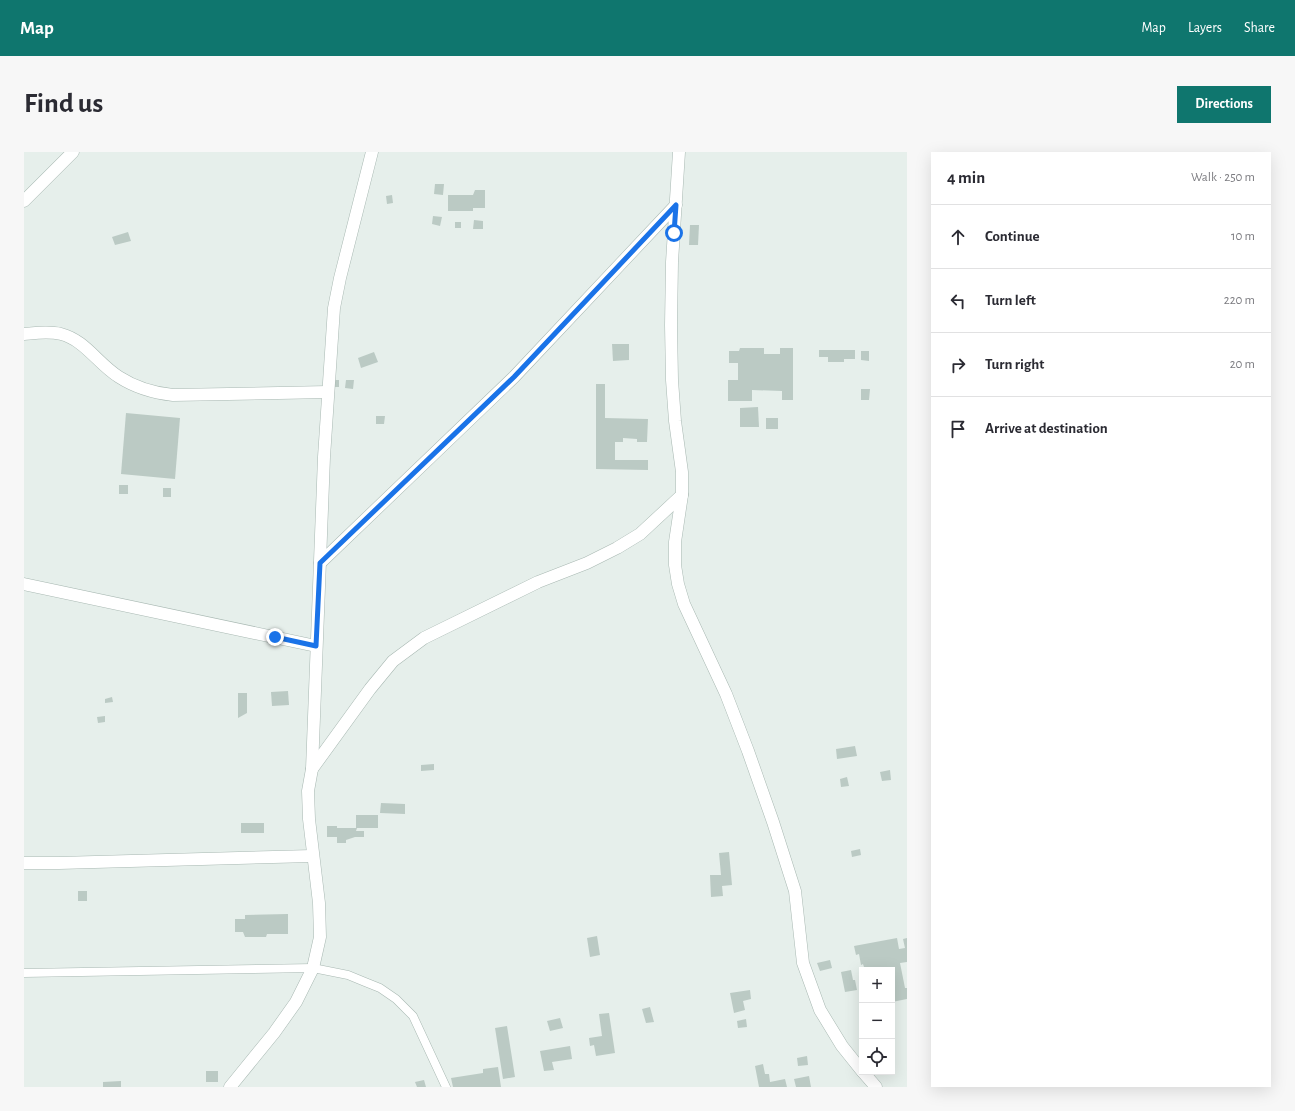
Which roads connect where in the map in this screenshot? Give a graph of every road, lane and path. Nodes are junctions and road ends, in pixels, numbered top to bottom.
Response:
1 (73, 152) edge
2 (372, 152) edge
3 (679, 152) edge
4 (24, 201) edge
5 (676, 205) junction
6 (24, 334) edge
7 (328, 392) junction
8 (682, 495) junction
9 (320, 563) junction
10 (24, 584) edge
11 (316, 646) junction
12 (312, 769) junction
13 (312, 856) junction
14 (24, 862) edge
15 (313, 968) junction
16 (24, 973) edge
17 (859, 1066) edge
18 (866, 1075) edge
19 (230, 1087) edge
20 (446, 1087) edge
21 (876, 1087) edge

1 - 4 street
2 - 7 street
3 - 5 street
5 - 8 street
5 - 9 street
6 - 7 street
7 - 9 street
8 - 12 street
8 - 17 street
9 - 11 street
10 - 11 street
11 - 12 street
12 - 13 street
13 - 14 street
13 - 15 street
15 - 16 lane
15 - 19 street
15 - 20 lane
18 - 21 street

